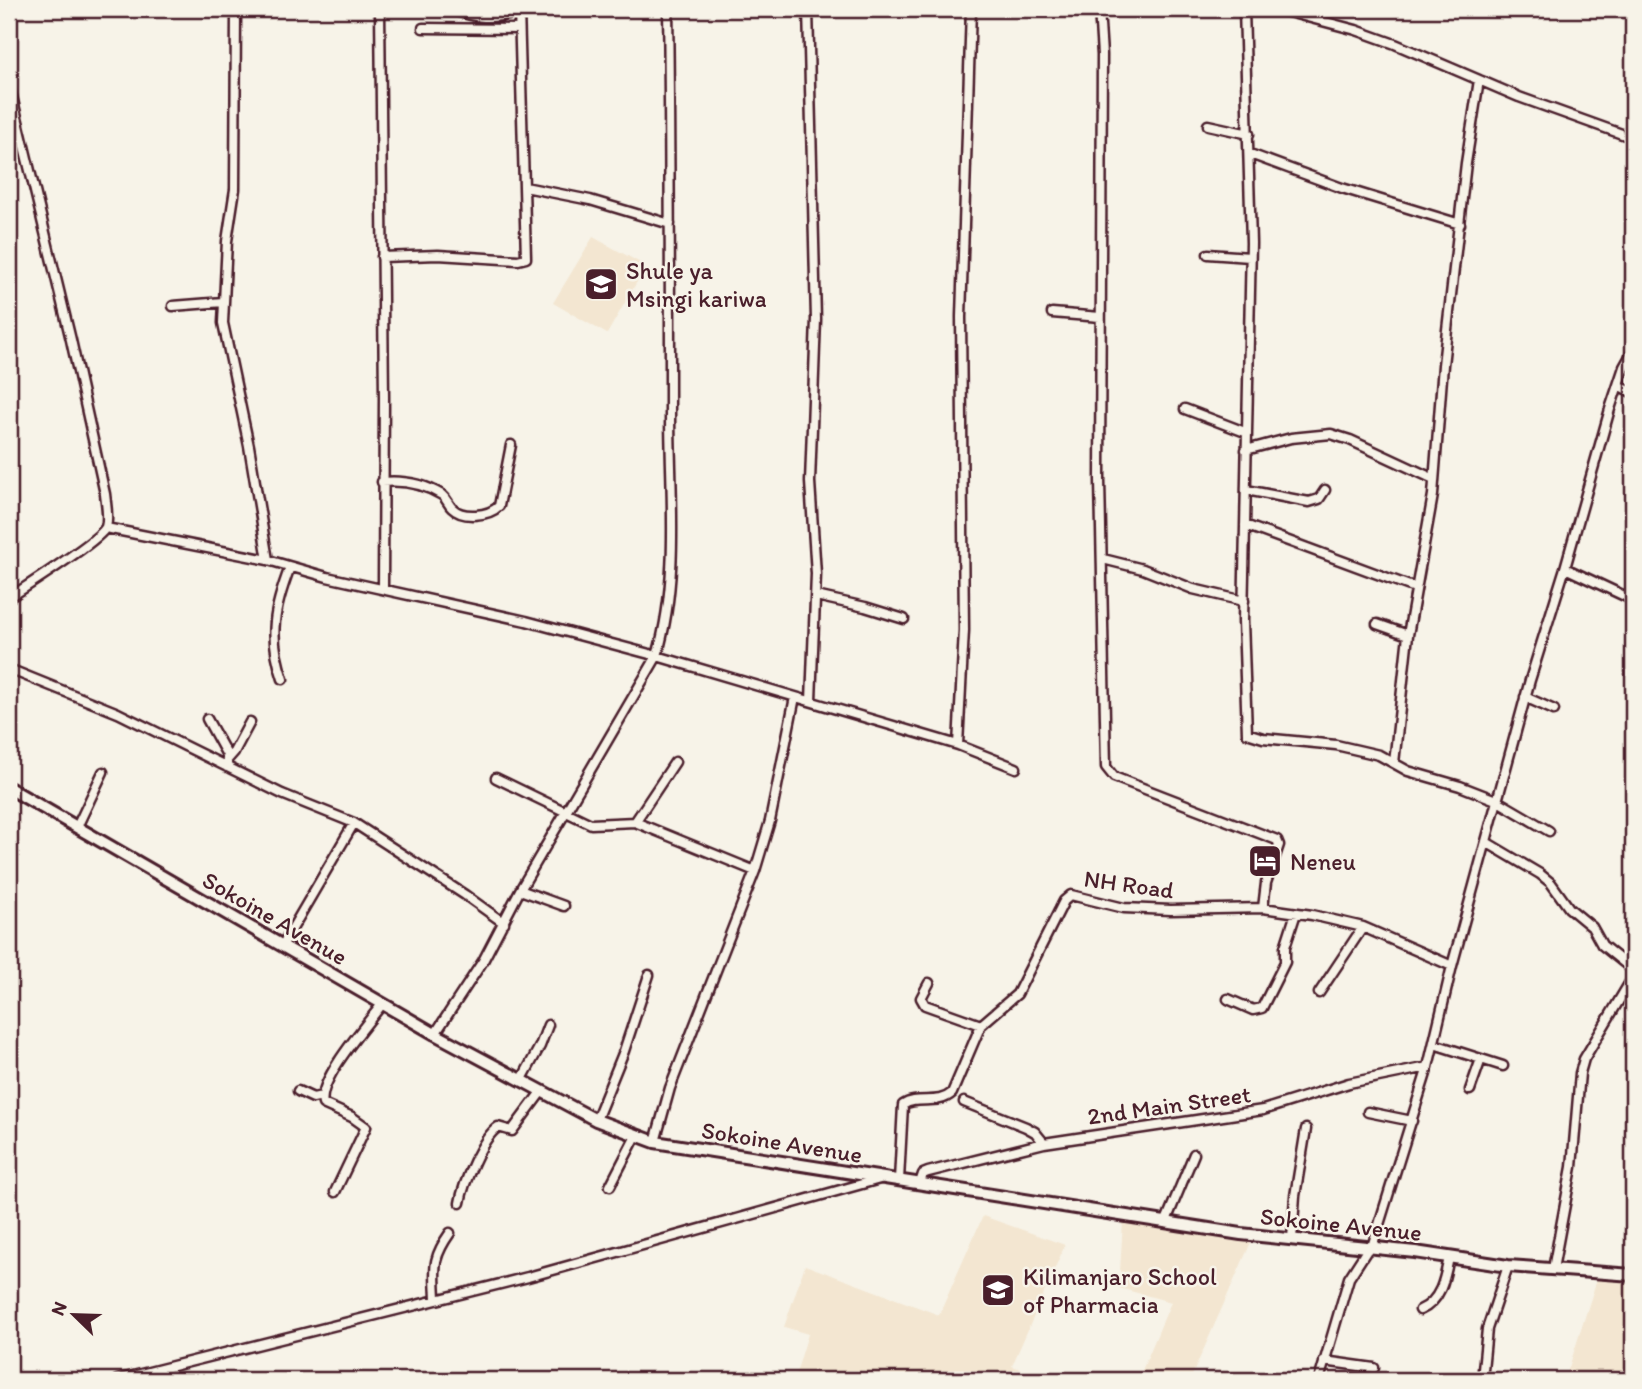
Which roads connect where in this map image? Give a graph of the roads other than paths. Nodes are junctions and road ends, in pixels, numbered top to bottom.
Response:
1 (236, 9) edge
2 (380, 9) edge
3 (450, 9) edge
4 (668, 9) edge
5 (808, 9) edge
6 (971, 9) edge
7 (1099, 9) edge
8 (1244, 9) edge
9 (1277, 9) edge
10 (519, 11) edge
11 (423, 28) dead end
12 (519, 29) junction
13 (1479, 80) junction
14 (9, 84) edge
15 (1209, 125) dead end
16 (1249, 134) junction
17 (1633, 138) edge
18 (1250, 154) junction
19 (525, 187) junction
20 (670, 224) junction
21 (1460, 224) junction
22 (1208, 254) dead end
23 (382, 257) junction
24 (1250, 257) junction
25 (223, 302) junction
26 (173, 306) dead end
27 (1052, 313) dead end
28 (1100, 317) junction
29 (1633, 351) edge
30 (1618, 385) junction
31 (1633, 393) edge
32 (1185, 409) dead end
33 (1245, 432) junction
34 (511, 445) dead end
35 (1246, 450) junction
36 (1434, 479) junction
37 (383, 482) junction
38 (1246, 490) junction
39 (1325, 490) dead end
40 (1245, 525) junction
41 (106, 528) junction
42 (1103, 559) junction
43 (268, 561) junction
44 (290, 567) junction
45 (1565, 568) junction
46 (383, 588) junction
47 (1415, 588) junction
48 (816, 596) junction
49 (9, 598) edge
50 (1633, 600) edge
51 (1244, 601) junction
52 (904, 618) dead end
53 (1377, 624) dead end
54 (1408, 635) junction
55 (657, 656) junction
56 (9, 669) edge
57 (283, 679) dead end
58 (795, 697) junction
59 (1525, 697) junction
60 (811, 701) junction
61 (1555, 710) dead end
62 (207, 719) dead end
63 (250, 722) dead end
64 (958, 745) junction
65 (675, 762) dead end
66 (1394, 763) junction
67 (227, 764) junction
68 (1016, 768) dead end
69 (103, 772) dead end
70 (496, 778) dead end
71 (9, 788) edge
72 (1496, 800) junction
73 (567, 813) junction
74 (635, 822) junction
75 (354, 823) junction
76 (77, 827) junction
77 (1549, 831) dead end
78 (1486, 842) junction
79 (755, 871) junction
80 (520, 890) junction
81 (564, 906) dead end
82 (1263, 908) junction
83 (1296, 913) junction
84 (504, 923) junction
85 (1363, 927) junction
86 (282, 946) junction
87 (1452, 966) junction
88 (1633, 970) edge
89 (649, 975) dead end
90 (1633, 977) edge
91 (929, 983) dead end
92 (1319, 993) dead end
93 (1228, 999) dead end
94 (383, 1003) junction
95 (548, 1025) dead end
96 (981, 1025) junction
97 (435, 1034) junction
98 (1434, 1044) junction
99 (1481, 1059) junction
100 (1503, 1066) dead end
101 (1428, 1067) junction
102 (521, 1081) junction
103 (1470, 1090) dead end
104 (298, 1091) dead end
105 (541, 1092) junction
106 (322, 1096) junction
107 (964, 1102) dead end
108 (1368, 1112) dead end
109 (596, 1120) junction
110 (1412, 1121) junction
111 (1306, 1129) dead end
112 (636, 1136) junction
113 (654, 1142) junction
114 (1044, 1143) junction
115 (1194, 1154) dead end
116 (880, 1179) junction
117 (898, 1180) junction
118 (920, 1183) junction
119 (610, 1186) dead end
120 (335, 1192) dead end
121 (460, 1203) dead end
122 (1166, 1221) junction
123 (450, 1233) dead end
124 (1292, 1239) junction
125 (1371, 1247) junction
126 (1449, 1257) junction
127 (1507, 1266) junction
128 (1553, 1269) junction
129 (1633, 1275) edge
130 (436, 1299) junction
131 (1420, 1310) dead end
132 (1324, 1361) junction
133 (1374, 1368) dead end
134 (117, 1380) edge
135 (1319, 1380) edge
136 (1482, 1380) edge

1 - 25 street
2 - 23 street
3 - 10 street
4 - 20 street
5 - 48 street
6 - 64 street
7 - 28 street
8 - 16 street
9 - 13 street
10 - 12 street
11 - 12 street
12 - 19 street
13 - 17 street
13 - 21 street
14 - 41 street
15 - 16 street
16 - 18 street
18 - 21 street
18 - 24 street
19 - 20 street
19 - 23 street
20 - 55 street
21 - 36 street
22 - 24 street
23 - 37 street
24 - 33 street
25 - 26 street
25 - 43 street
27 - 28 street
28 - 42 street
29 - 30 street
30 - 31 street
30 - 45 street
32 - 33 street
33 - 35 street
34 - 37 street
35 - 36 street
35 - 38 street
36 - 47 street
37 - 46 street
38 - 39 street
38 - 40 street
40 - 47 street
40 - 51 street
41 - 43 street
41 - 49 street
42 - 51 street
42 - 82 street
43 - 44 street
44 - 46 street
44 - 57 street
45 - 50 street
45 - 59 street
46 - 55 street
47 - 54 street
48 - 52 street
48 - 60 street
51 - 66 street
53 - 54 street
54 - 66 street
55 - 58 street
55 - 73 street
56 - 67 street
58 - 60 street
58 - 79 street
59 - 61 street
59 - 72 street
60 - 64 street
62 - 67 street
63 - 67 street
64 - 68 street
65 - 74 street
66 - 72 street
67 - 75 street
69 - 76 street
70 - 73 street
71 - 76 street, Sokoine Avenue
72 - 77 street
72 - 78 street
73 - 74 street
73 - 80 street
74 - 79 street
75 - 84 street
75 - 86 street
76 - 86 street, Sokoine Avenue
78 - 87 street
78 - 88 street
79 - 113 street
80 - 81 street
80 - 84 street
82 - 83 street, NH Road
82 - 96 street, NH Road
83 - 85 street, NH Road
83 - 93 street
84 - 97 street
85 - 87 street, NH Road
85 - 92 street
86 - 94 street, Sokoine Avenue
87 - 98 street
89 - 109 street
90 - 128 street
91 - 96 street
94 - 97 street, Sokoine Avenue
94 - 106 street
95 - 102 street
96 - 117 street, NH Road
97 - 102 street, Sokoine Avenue
98 - 99 street
98 - 101 street
99 - 100 street
99 - 103 street
101 - 110 street
101 - 114 street, 2nd Main Street
102 - 105 street, Sokoine Avenue
104 - 106 street
105 - 109 street, Sokoine Avenue
105 - 121 street
106 - 120 street
107 - 114 street
108 - 110 street
109 - 112 street, Sokoine Avenue
110 - 125 street
111 - 124 street
112 - 113 street, Sokoine Avenue
112 - 119 street
113 - 116 street, Sokoine Avenue
114 - 118 street, 2nd Main Street
115 - 122 street
116 - 117 street, Sokoine Avenue
116 - 130 street
117 - 118 street, Sokoine Avenue
118 - 122 street, Sokoine Avenue
122 - 124 street, Sokoine Avenue
123 - 130 street
124 - 125 street, Sokoine Avenue
125 - 126 street, Sokoine Avenue
125 - 132 street
126 - 127 street, Sokoine Avenue
126 - 131 street
127 - 128 street, Sokoine Avenue
127 - 136 street
128 - 129 street, Sokoine Avenue
130 - 134 street
132 - 133 street
132 - 135 street

